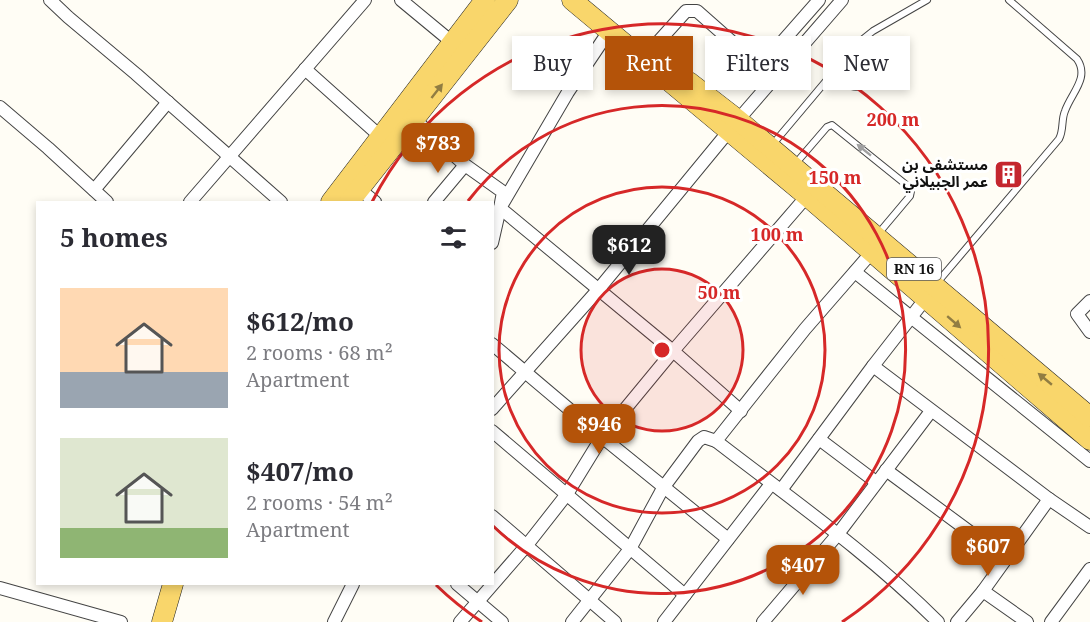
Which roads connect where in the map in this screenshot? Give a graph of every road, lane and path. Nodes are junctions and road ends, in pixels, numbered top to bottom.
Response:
1 (50, 0) edge
2 (365, 0) edge
3 (401, 0) edge
4 (485, 0) edge
5 (508, 0) edge
6 (572, 0) edge
7 (591, 0) edge
8 (819, 0) edge
9 (842, 0) edge
10 (927, 0) edge
11 (1009, 0) edge
12 (609, 31) junction
13 (633, 36) edge
14 (664, 36) edge
15 (725, 36) edge
16 (787, 36) edge
17 (811, 36) edge
18 (867, 36) edge
19 (453, 43) junction
20 (305, 69) junction
21 (823, 83) edge
22 (693, 89) edge
23 (765, 90) edge
24 (168, 102) junction
25 (0, 107) edge
26 (414, 119) junction
27 (734, 126) junction
28 (381, 137) junction
29 (765, 153) junction
30 (230, 156) junction
31 (465, 165) junction
32 (793, 166) junction
33 (94, 190) junction
34 (354, 196) edge
35 (807, 196) junction
36 (106, 201) edge
37 (191, 201) edge
38 (280, 201) edge
39 (332, 201) edge
40 (372, 201) edge
41 (435, 201) edge
42 (500, 208) junction
43 (494, 234) edge
44 (874, 244) junction
45 (855, 272) junction
46 (598, 290) junction
47 (930, 292) junction
48 (1090, 302) edge
49 (910, 317) junction
50 (1090, 332) edge
51 (494, 346) edge
52 (673, 351) junction
53 (873, 366) junction
54 (526, 372) junction
55 (494, 407) edge
56 (741, 411) junction
57 (931, 411) junction
58 (1090, 417) edge
59 (494, 433) edge
60 (602, 437) junction
61 (819, 439) junction
62 (1090, 440) edge
63 (716, 441) junction
64 (1090, 461) edge
65 (886, 470) junction
66 (876, 482) junction
67 (776, 487) junction
68 (663, 488) junction
69 (567, 494) junction
70 (1050, 499) junction
71 (494, 518) edge
72 (1090, 527) edge
73 (838, 534) junction
74 (728, 539) junction
75 (527, 545) junction
76 (630, 549) junction
77 (1005, 558) junction
78 (1090, 569) edge
79 (494, 583) edge
80 (159, 585) edge
81 (173, 585) edge
82 (352, 585) edge
83 (458, 585) edge
84 (492, 585) edge
85 (0, 588) edge
86 (982, 591) junction
87 (685, 595) junction
88 (478, 601) junction
89 (590, 601) junction
90 (667, 621) edge
91 (121, 622) edge
92 (148, 622) edge
93 (162, 622) edge
94 (334, 622) edge
95 (460, 622) edge
96 (502, 622) edge
97 (572, 622) edge
98 (615, 622) edge
99 (763, 622) edge
100 (938, 622) edge
101 (957, 622) edge
102 (1027, 622) edge
103 (1051, 622) edge

1 - 24 street
2 - 20 street
3 - 19 street
4 - 19 main road
26 -> 5 main road
6 - 12 main road, RN 16
7 - 13 main road, RN 16
8 - 16 street
9 - 17 street
10 - 18 lane
11 - 47 lane
12 - 27 main road, RN 16
12 - 42 street
14 - 15 street
19 - 28 main road
20 - 28 street
20 - 30 street
21 - 29 lane
22 - 27 main road, RN 16
23 - 27 street
24 - 30 street
24 - 33 street
25 - 33 street
26 - 31 street
26 - 34 main road
27 - 29 main road, RN 16
27 - 46 street
28 - 39 main road
29 - 32 main road, RN 16
29 - 35 main road, RN 16
30 - 37 street
30 - 38 street
31 - 41 street
31 - 42 street
32 - 44 main road, RN 16
44 -> 32 lane
33 - 36 street
34 - 40 street
35 - 44 main road, RN 16
35 - 52 street
42 - 43 street
42 - 46 street
44 - 45 street
44 - 47 main road, RN 16
45 - 49 street
45 - 56 street
46 - 52 street
46 - 54 street
47 - 49 street
58 -> 47 main road, RN 16
47 -> 62 main road, RN 16
48 - 50 street
49 - 53 street
49 - 64 street
51 - 54 street
52 - 56 street
52 - 60 street
53 - 57 street
53 - 61 street
54 - 55 street
54 - 60 street
56 - 63 street
57 - 65 street
57 - 70 street
59 - 69 street
60 - 68 street
60 - 69 street
61 - 66 street
61 - 67 street
63 - 67 street
63 - 68 street
65 - 66 street
65 - 77 street
66 - 73 street
67 - 73 street
67 - 74 street
68 - 74 street
68 - 76 street
69 - 75 street
69 - 76 street
70 - 72 street
70 - 77 street
71 - 75 street
73 - 99 street
73 - 100 street
74 - 87 street
75 - 79 street
75 - 89 street
76 - 87 street
76 - 89 street
77 - 86 street
78 - 103 street
80 - 92 main road
81 - 93 main road
82 - 94 street
83 - 88 street
84 - 88 street
85 - 91 street
86 - 101 street
86 - 102 street
87 - 90 street
88 - 95 street
88 - 96 street
89 - 97 street
89 - 98 street

